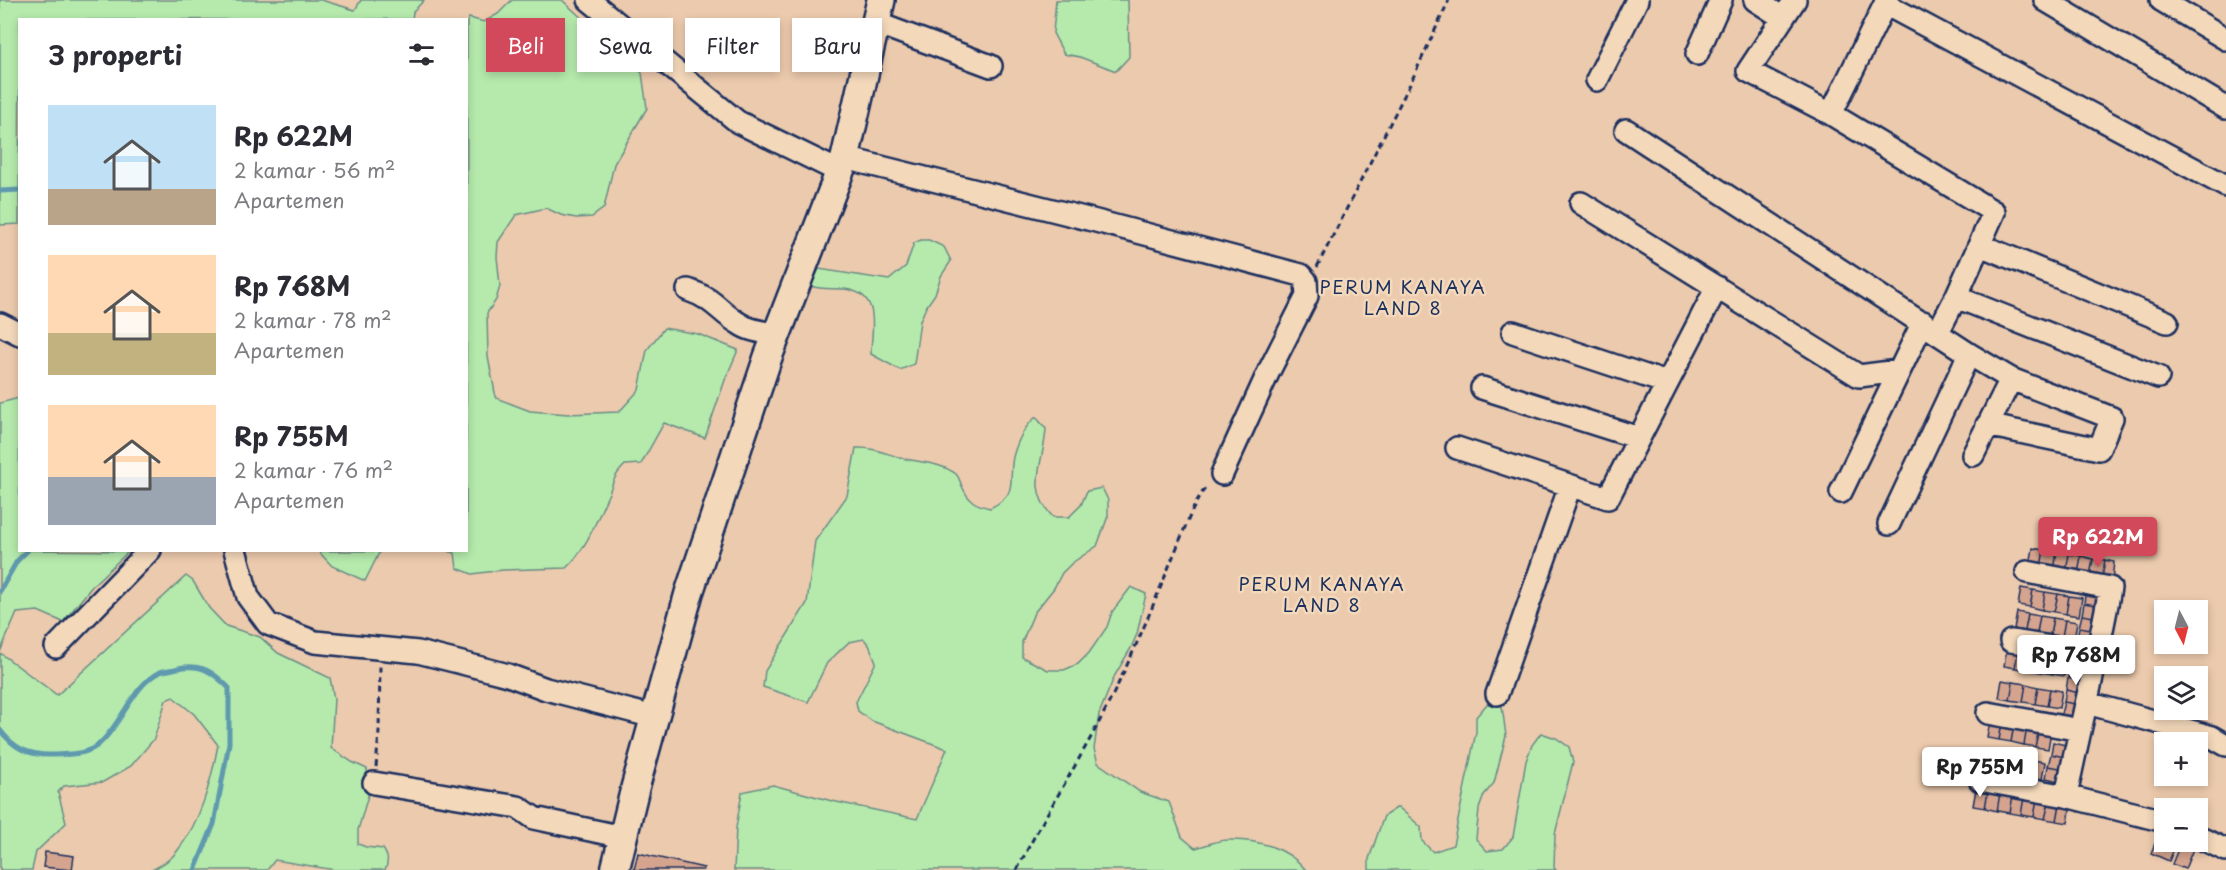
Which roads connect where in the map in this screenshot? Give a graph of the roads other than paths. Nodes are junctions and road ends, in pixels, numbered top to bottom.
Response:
1 (589, 0) edge
2 (1637, 0) edge
3 (1721, 0) edge
4 (1755, 0) edge
5 (1795, 0) edge
6 (2045, 0) edge
7 (2161, 0) edge
8 (1883, 2) edge
9 (879, 12) edge
10 (1783, 18) junction
11 (2226, 39) edge
12 (1697, 54) dead end
13 (991, 66) dead end
14 (1597, 80) dead end
15 (2226, 108) edge
16 (1831, 114) junction
17 (1626, 130) dead end
18 (843, 165) junction
19 (2226, 186) edge
20 (1581, 203) dead end
21 (1980, 245) junction
22 (1717, 287) junction
23 (688, 290) dead end
24 (1956, 297) junction
25 (2167, 322) dead end
26 (0, 324) edge
27 (1930, 327) junction
28 (1513, 332) dead end
29 (18, 333) edge
30 (777, 335) junction
31 (1970, 354) junction
32 (1898, 371) junction
33 (2158, 377) dead end
34 (2011, 379) junction
35 (1667, 383) junction
36 (1482, 388) dead end
37 (1987, 425) junction
38 (1639, 438) junction
39 (1457, 448) dead end
40 (1973, 455) dead end
41 (1222, 474) road end
42 (1570, 486) junction
43 (1841, 492) dead end
44 (1889, 524) dead end
45 (148, 552) edge
46 (236, 552) edge
47 (2027, 572) dead end
48 (2011, 641) dead end
49 (56, 647) dead end
50 (2099, 654) junction
51 (1497, 694) dead end
52 (2087, 703) junction
53 (1988, 713) dead end
54 (654, 717) junction
55 (2080, 730) junction
56 (2226, 745) edge
57 (1980, 780) dead end
58 (374, 783) road end
59 (2066, 796) junction
60 (2154, 818) edge
61 (623, 837) junction
62 (2208, 842) edge
63 (2226, 850) edge
64 (615, 870) edge

1 - 18 street
2 - 14 street
3 - 12 street
4 - 10 street
5 - 10 street
6 - 15 street
7 - 11 street
8 - 16 street
8 - 19 street
9 - 13 street
9 - 18 main road
10 - 16 street
16 - 21 street
17 - 27 street
18 - 30 main road
18 - 41 street
20 - 22 street
21 - 24 street
21 - 25 street
22 - 32 street
22 - 35 street
23 - 30 street
24 - 27 street
24 - 33 street
26 - 29 street
27 - 31 street
27 - 32 street
28 - 35 street
30 - 54 main road
31 - 34 street
31 - 44 street
32 - 43 street
34 - 37 street
34 - 37 street
35 - 38 street
36 - 38 street
37 - 40 street
38 - 42 street
39 - 42 street
42 - 51 street
45 - 49 street
46 - 54 street
47 - 50 street
48 - 50 street
50 - 52 street
52 - 55 street
52 - 56 street
53 - 55 street
54 - 61 main road
55 - 59 street
57 - 59 street
58 - 61 street
59 - 60 street
61 - 64 main road
62 - 63 street

